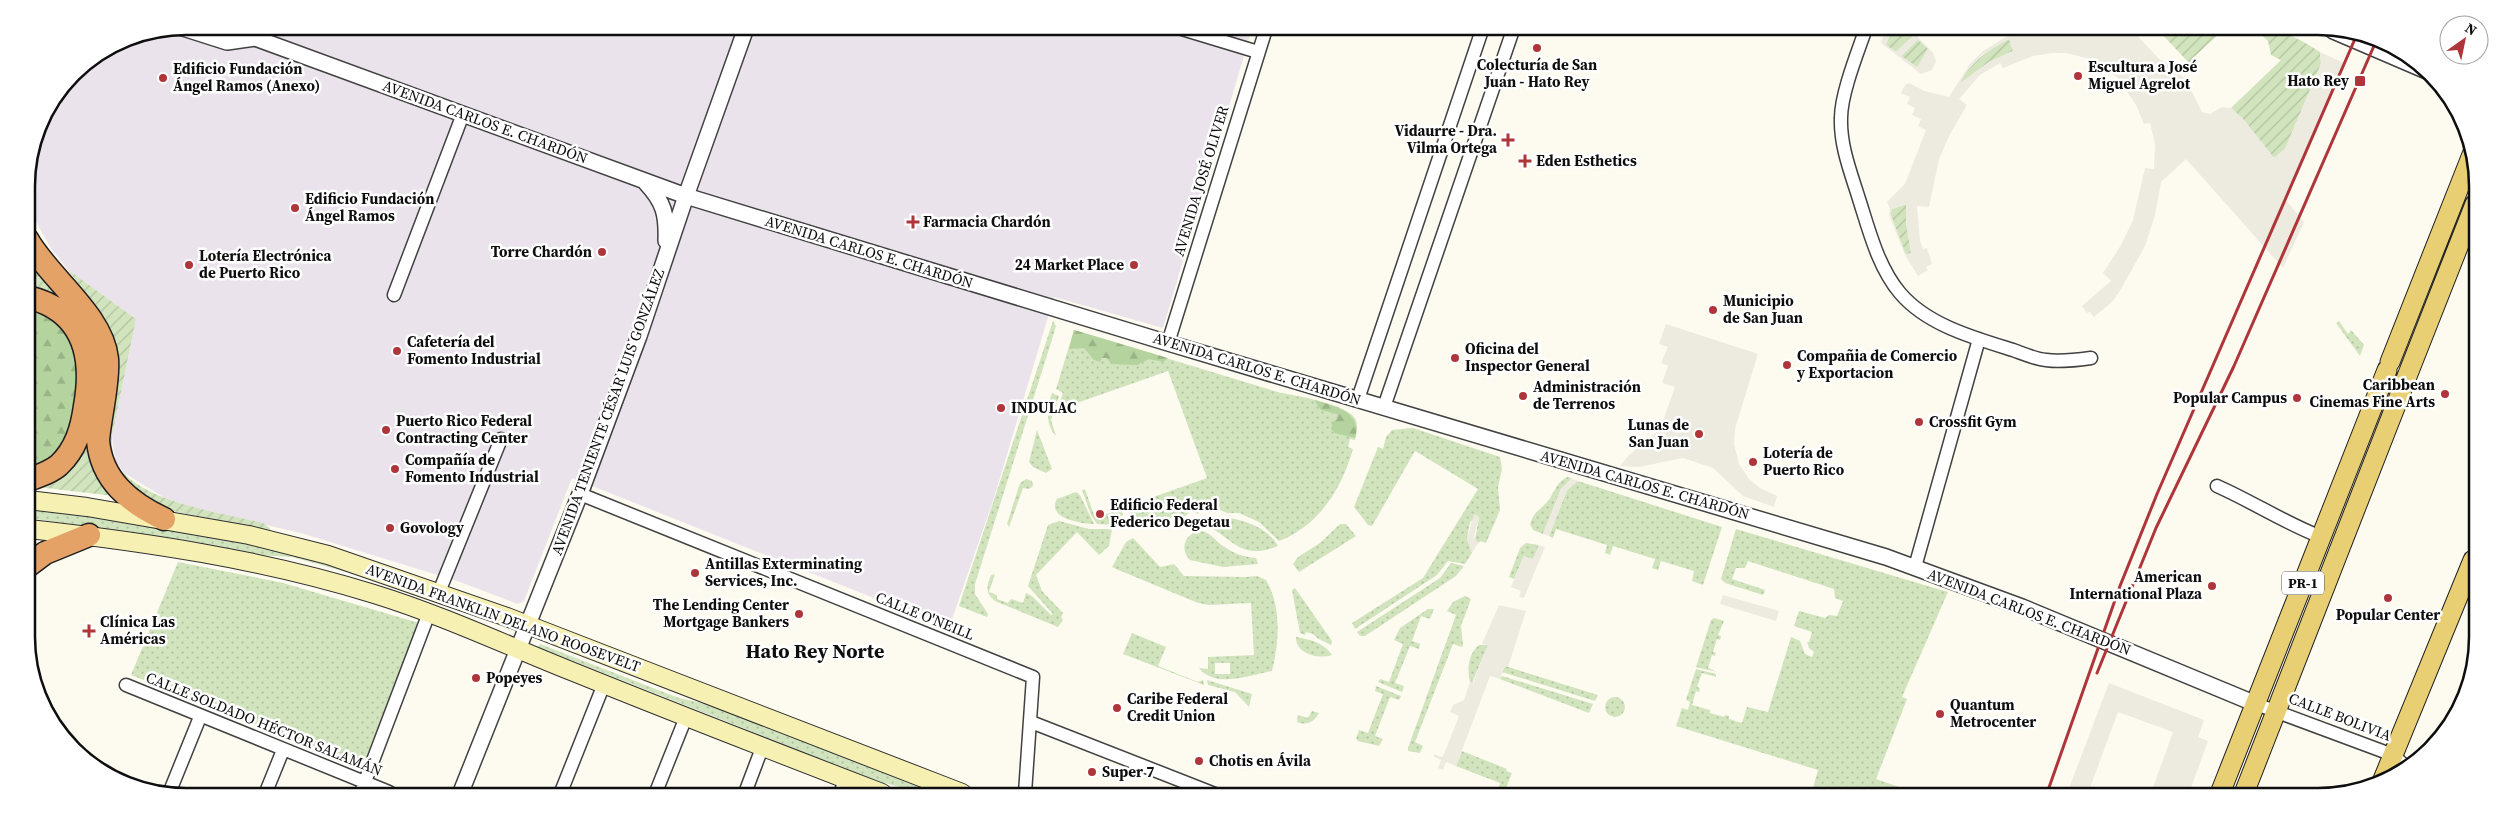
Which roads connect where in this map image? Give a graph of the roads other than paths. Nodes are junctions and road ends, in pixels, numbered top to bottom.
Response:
1 (204, 35) edge
2 (248, 35) edge
3 (265, 35) edge
4 (744, 35) edge
5 (1202, 35) edge
6 (1264, 35) edge
7 (1480, 35) edge
8 (1511, 35) edge
9 (1864, 35) edge
10 (2345, 37) edge
11 (1258, 52) junction
12 (2408, 64) edge
13 (463, 114) junction
14 (2468, 165) edge
15 (643, 180) junction
16 (686, 196) junction
17 (2469, 217) edge
18 (35, 252) edge
19 (665, 259) junction
20 (394, 295) dead end
21 (35, 301) edge
22 (1979, 339) junction
23 (1168, 343) junction
24 (2091, 358) dead end
25 (1358, 400) junction
26 (1384, 407) junction
27 (501, 439) dead end
28 (35, 477) edge
29 (2217, 486) dead end
30 (580, 494) junction
31 (35, 501) edge
32 (164, 519) junction
33 (35, 530) edge
34 (89, 536) junction
35 (2321, 537) junction
36 (35, 560) edge
37 (1915, 567) junction
38 (2469, 570) edge
39 (439, 592) junction
40 (429, 613) junction
41 (526, 625) junction
42 (517, 649) junction
43 (604, 684) junction
44 (126, 685) dead end
45 (2256, 704) junction
46 (2276, 710) junction
47 (200, 717) junction
48 (686, 717) junction
49 (1032, 722) junction
50 (762, 748) junction
51 (283, 750) junction
52 (2393, 755) junction
53 (2401, 763) edge
54 (2386, 771) edge
55 (843, 786) edge
56 (172, 787) edge
57 (363, 787) edge
58 (268, 788) edge
59 (463, 788) edge
60 (563, 788) edge
61 (658, 788) edge
62 (747, 788) edge
63 (949, 788) edge
64 (1025, 788) edge
65 (1200, 788) edge
66 (2222, 788) edge
67 (2245, 788) edge

1 - 2 street, AVENIDA CARLOS E. CHARDÓN
3 - 13 street, AVENIDA CARLOS E. CHARDÓN
4 - 16 street, AVENIDA TENIENTE CÉSAR LUIS GONZÁLEZ
5 - 11 street
6 - 11 street, AVENIDA JOSÉ OLIVER
7 - 25 street
8 - 26 street
9 - 22 street
10 - 12 street
11 - 23 street, AVENIDA JOSÉ OLIVER
13 - 15 street, AVENIDA CARLOS E. CHARDÓN
13 - 20 street
14 - 35 main road, PR-1
15 - 16 street, AVENIDA CARLOS E. CHARDÓN
15 - 19 street
16 - 19 street, AVENIDA TENIENTE CÉSAR LUIS GONZÁLEZ
16 - 23 street, AVENIDA CARLOS E. CHARDÓN
17 - 46 main road, PR-1
18 - 32 highway
19 - 30 street, AVENIDA TENIENTE CÉSAR LUIS GONZÁLEZ
21 - 28 highway
22 - 24 street
22 - 37 street
23 - 25 street, AVENIDA CARLOS E. CHARDÓN
25 - 26 street, AVENIDA CARLOS E. CHARDÓN
26 - 37 street, AVENIDA CARLOS E. CHARDÓN
27 - 39 street
29 - 35 street
30 - 41 street, AVENIDA TENIENTE CÉSAR LUIS GONZÁLEZ
30 - 49 street, CALLE O'NEILL
31 - 32 main road, AVENIDA FRANKLIN DELANO ROOSEVELT
32 - 39 main road, AVENIDA FRANKLIN DELANO ROOSEVELT
33 - 34 main road, AVENIDA FRANKLIN DELANO ROOSEVELT
34 - 36 highway
34 - 40 main road, AVENIDA FRANKLIN DELANO ROOSEVELT
35 - 45 main road, PR-1
37 - 45 street, AVENIDA CARLOS E. CHARDÓN
38 - 52 main road
39 - 41 main road, AVENIDA FRANKLIN DELANO ROOSEVELT
40 - 42 main road, AVENIDA FRANKLIN DELANO ROOSEVELT
40 - 57 street
41 - 42 street, AVENIDA TENIENTE CÉSAR LUIS GONZÁLEZ
41 - 63 main road, AVENIDA FRANKLIN DELANO ROOSEVELT
42 - 43 main road, AVENIDA FRANKLIN DELANO ROOSEVELT
42 - 59 street, AVENIDA TENIENTE CÉSAR LUIS GONZÁLEZ
43 - 48 main road, AVENIDA FRANKLIN DELANO ROOSEVELT
43 - 60 street
44 - 47 street, CALLE SOLDADO HÉCTOR SALAMÁN
45 - 46 street, CALLE BOLIVIA
45 - 66 main road, PR-1
46 - 52 street, CALLE BOLIVIA
46 - 67 main road, PR-1
47 - 51 street, CALLE SOLDADO HÉCTOR SALAMÁN
47 - 56 street
48 - 50 main road, AVENIDA FRANKLIN DELANO ROOSEVELT
48 - 61 street
49 - 64 street, CALLE O'NEILL
49 - 65 street
50 - 55 main road, AVENIDA FRANKLIN DELANO ROOSEVELT
50 - 62 street
51 - 57 street, CALLE SOLDADO HÉCTOR SALAMÁN
51 - 58 street
52 - 53 street, CALLE BOLIVIA
52 - 54 main road

